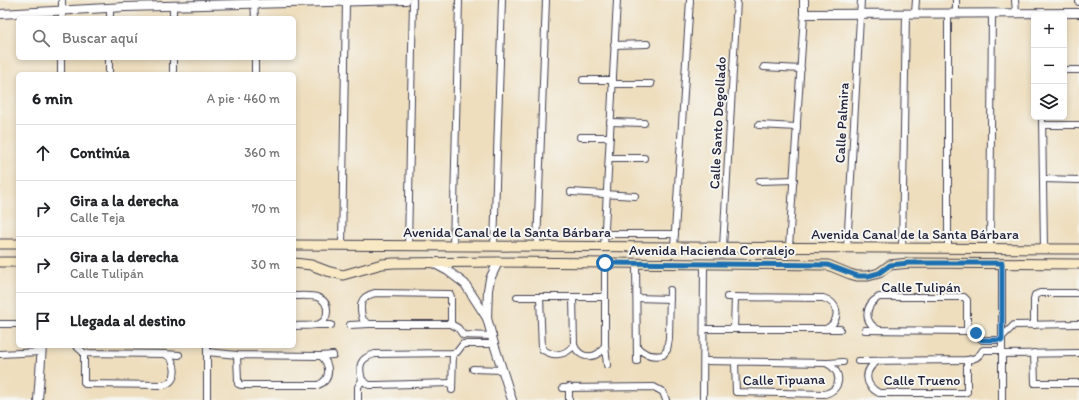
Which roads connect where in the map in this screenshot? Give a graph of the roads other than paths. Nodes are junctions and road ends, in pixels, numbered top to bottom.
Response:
1 (62, 0) edge
2 (377, 0) edge
3 (406, 0) edge
4 (413, 0) edge
5 (459, 0) edge
6 (502, 0) edge
7 (546, 0) edge
8 (616, 0) edge
9 (690, 0) edge
10 (737, 0) edge
11 (804, 0) edge
12 (861, 0) edge
13 (916, 0) edge
14 (956, 0) edge
15 (1015, 0) edge
16 (309, 1) edge
17 (254, 2) edge
18 (346, 2) junction
19 (190, 3) edge
20 (125, 4) edge
21 (173, 6) junction
22 (110, 9) junction
23 (992, 12) junction
24 (1016, 12) junction
25 (860, 13) junction
26 (906, 13) junction
27 (915, 13) junction
28 (952, 13) junction
29 (1031, 13) edge
30 (1067, 13) edge
31 (1079, 13) edge
32 (0, 14) edge
33 (804, 14) junction
34 (62, 15) edge
35 (110, 16) edge
36 (173, 16) edge
37 (255, 16) edge
38 (647, 44) dead end
39 (614, 45) junction
40 (61, 60) edge
41 (109, 60) edge
42 (173, 60) edge
43 (255, 60) edge
44 (764, 67) dead end
45 (800, 69) junction
46 (1067, 70) edge
47 (1079, 70) edge
48 (61, 72) edge
49 (109, 72) edge
50 (173, 72) edge
51 (255, 72) edge
52 (583, 80) dead end
53 (612, 82) junction
54 (651, 84) dead end
55 (1042, 120) edge
56 (610, 122) junction
57 (644, 123) dead end
58 (759, 125) dead end
59 (1042, 125) junction
60 (1079, 125) edge
61 (797, 127) junction
62 (580, 137) dead end
63 (610, 137) junction
64 (609, 158) junction
65 (644, 158) dead end
66 (1043, 179) junction
67 (759, 180) dead end
68 (794, 180) junction
69 (1079, 180) edge
70 (571, 192) dead end
71 (607, 194) junction
72 (635, 196) dead end
73 (605, 234) junction
74 (624, 234) junction
75 (634, 234) junction
76 (675, 234) junction
77 (0, 244) edge
78 (16, 244) edge
79 (296, 245) edge
80 (342, 246) junction
81 (408, 246) junction
82 (456, 246) junction
83 (494, 246) junction
84 (537, 246) junction
85 (604, 247) junction
86 (623, 247) junction
87 (633, 247) junction
88 (674, 247) junction
89 (723, 247) junction
90 (789, 247) junction
91 (847, 248) junction
92 (902, 248) junction
93 (948, 248) junction
94 (990, 249) junction
95 (1044, 249) junction
96 (1079, 249) edge
97 (0, 262) edge
98 (16, 262) edge
99 (431, 262) junction
100 (460, 262) junction
101 (498, 262) junction
102 (296, 263) edge
103 (605, 263) junction
104 (636, 263) junction
105 (1002, 263) junction
106 (704, 264) junction
107 (1079, 264) edge
108 (670, 290) dead end
109 (1079, 293) edge
110 (296, 296) edge
111 (516, 297) dead end
112 (540, 297) junction
113 (573, 297) junction
114 (605, 297) junction
115 (727, 297) dead end
116 (735, 297) junction
117 (637, 298) junction
118 (670, 298) junction
119 (487, 318) junction
120 (0, 322) edge
121 (16, 324) edge
122 (369, 324) junction
123 (451, 324) junction
124 (1079, 324) edge
125 (318, 325) junction
126 (331, 325) dead end
127 (350, 325) dead end
128 (1034, 325) junction
129 (296, 326) edge
130 (704, 329) junction
131 (734, 329) junction
132 (826, 329) junction
133 (840, 329) dead end
134 (865, 330) dead end
135 (879, 330) junction
136 (967, 331) junction
137 (493, 336) junction
138 (1002, 339) junction
139 (494, 344) junction
140 (574, 345) junction
141 (605, 346) junction
142 (637, 347) junction
143 (78, 348) edge
144 (41, 349) edge
145 (207, 349) edge
146 (1002, 352) junction
147 (84, 353) junction
148 (453, 353) junction
149 (1034, 353) junction
150 (1079, 353) edge
151 (0, 354) edge
152 (165, 354) junction
153 (179, 355) dead end
154 (238, 355) junction
155 (333, 355) dead end
156 (321, 356) junction
157 (967, 360) junction
158 (637, 361) dead end
159 (704, 361) junction
160 (858, 361) dead end
161 (878, 361) junction
162 (735, 362) junction
163 (843, 362) dead end
164 (826, 363) junction
165 (606, 365) dead end
166 (473, 369) dead end
167 (502, 370) junction
168 (362, 380) junction
169 (452, 383) junction
170 (1079, 383) edge
171 (452, 390) dead end
172 (38, 400) edge
173 (207, 400) edge
174 (358, 400) edge
175 (512, 400) edge
176 (569, 400) edge
177 (666, 400) edge
178 (703, 400) edge
179 (1002, 400) edge

1 - 34 street
2 - 3 street
2 - 18 street
4 - 81 street
5 - 82 street
6 - 83 street
7 - 84 street
8 - 39 street
9 - 76 street
10 - 89 street, Calle Santo Degollado
11 - 33 street
12 - 25 street, Calle Palmira
13 - 27 street
14 - 28 street
15 - 24 street
16 - 17 street
16 - 18 street
17 - 19 street
17 - 37 street
18 - 80 street
19 - 21 street
20 - 21 street
20 - 22 street
21 - 36 street
22 - 34 street
22 - 35 street
23 - 24 street
23 - 28 street
23 - 94 street
24 - 29 street
25 - 26 street
25 - 33 street
25 - 91 street, Calle Palmira
26 - 27 street
26 - 92 street
27 - 28 street
28 - 93 street
30 - 31 street
32 - 34 street
33 - 45 street
38 - 39 street
39 - 53 street
40 - 48 street
41 - 49 street
42 - 50 street
43 - 51 street
44 - 45 street
45 - 61 street
46 - 47 street
52 - 53 street
53 - 54 street
53 - 56 street
55 - 59 street
56 - 57 street
56 - 63 street
58 - 61 street
59 - 60 street
59 - 66 street
61 - 68 street
62 - 63 street
63 - 64 street
64 - 65 street
64 - 71 street
66 - 69 street
66 - 95 street
67 - 68 street
68 - 90 street
70 - 71 street
71 - 72 street
71 - 73 street
73 - 74 street
73 - 85 street
74 - 75 street
74 - 86 street
75 - 76 street
75 - 87 street
76 - 88 street
77 - 78 main road
79 - 80 main road, Avenida Canal de la Santa Bárbara
80 - 81 main road, Avenida Canal de la Santa Bárbara
81 - 82 main road, Avenida Canal de la Santa Bárbara
82 - 83 main road, Avenida Canal de la Santa Bárbara
82 - 100 main road
83 - 84 main road, Avenida Canal de la Santa Bárbara
84 - 85 main road, Avenida Canal de la Santa Bárbara
85 - 86 main road, Avenida Canal de la Santa Bárbara
86 - 87 main road, Avenida Canal de la Santa Bárbara
87 - 88 main road, Avenida Canal de la Santa Bárbara
88 - 89 main road, Avenida Canal de la Santa Bárbara
89 - 90 main road, Avenida Canal de la Santa Bárbara
90 - 91 main road, Avenida Canal de la Santa Bárbara
91 - 92 main road, Avenida Canal de la Santa Bárbara
92 - 93 main road, Avenida Canal de la Santa Bárbara
93 - 94 main road, Avenida Canal de la Santa Bárbara
94 - 95 main road, Avenida Canal de la Santa Bárbara
95 - 96 main road, Avenida Canal de la Santa Bárbara
97 - 98 main road
99 - 100 main road, Avenida Hacienda Corralejo
99 - 102 main road, Avenida Hacienda Corralejo
99 - 119 street
100 - 101 main road, Avenida Hacienda Corralejo
101 - 103 main road, Avenida Hacienda Corralejo
101 - 119 street
103 - 104 main road, Avenida Hacienda Corralejo
103 - 114 street
104 - 106 main road, Avenida Hacienda Corralejo
104 - 117 street
105 - 106 main road, Avenida Hacienda Corralejo
105 - 107 main road, Avenida Hacienda Corralejo
105 - 138 street
106 - 130 street
108 - 118 street
109 - 128 street
110 - 125 street
111 - 112 street
112 - 113 street
112 - 140 street
113 - 114 street
113 - 140 street
114 - 141 street
115 - 116 street
116 - 131 street
116 - 132 street
117 - 118 street
117 - 142 street
118 - 142 street
119 - 137 street
120 - 121 street
122 - 123 street
122 - 123 street
122 - 127 street
123 - 137 street
124 - 128 street
125 - 126 street
125 - 129 street
128 - 138 street
130 - 131 street
130 - 159 street
131 - 132 street
132 - 133 street
134 - 135 street
135 - 136 street
135 - 136 street, Calle Tulipán
136 - 138 street
137 - 139 street
138 - 146 street
139 - 148 street
139 - 167 street
140 - 141 street
141 - 165 street
142 - 158 street
143 - 147 street
144 - 151 street
144 - 172 street
145 - 154 street
145 - 173 street
146 - 149 street
146 - 157 street, Calle Trueno
146 - 179 street
147 - 152 street
147 - 152 street
148 - 168 street
148 - 169 street
149 - 150 street
149 - 170 street
152 - 153 street
154 - 156 street
154 - 156 street
155 - 156 street
157 - 161 street, Calle Trueno
157 - 161 street, Calle Trueno
159 - 162 street, Calle Tipuana
159 - 178 street
160 - 161 street
162 - 164 street, Calle Tipuana
162 - 164 street, Calle Tipuana
163 - 164 street
166 - 167 street
167 - 175 street
168 - 169 street
168 - 174 street
169 - 171 street
176 - 177 street

